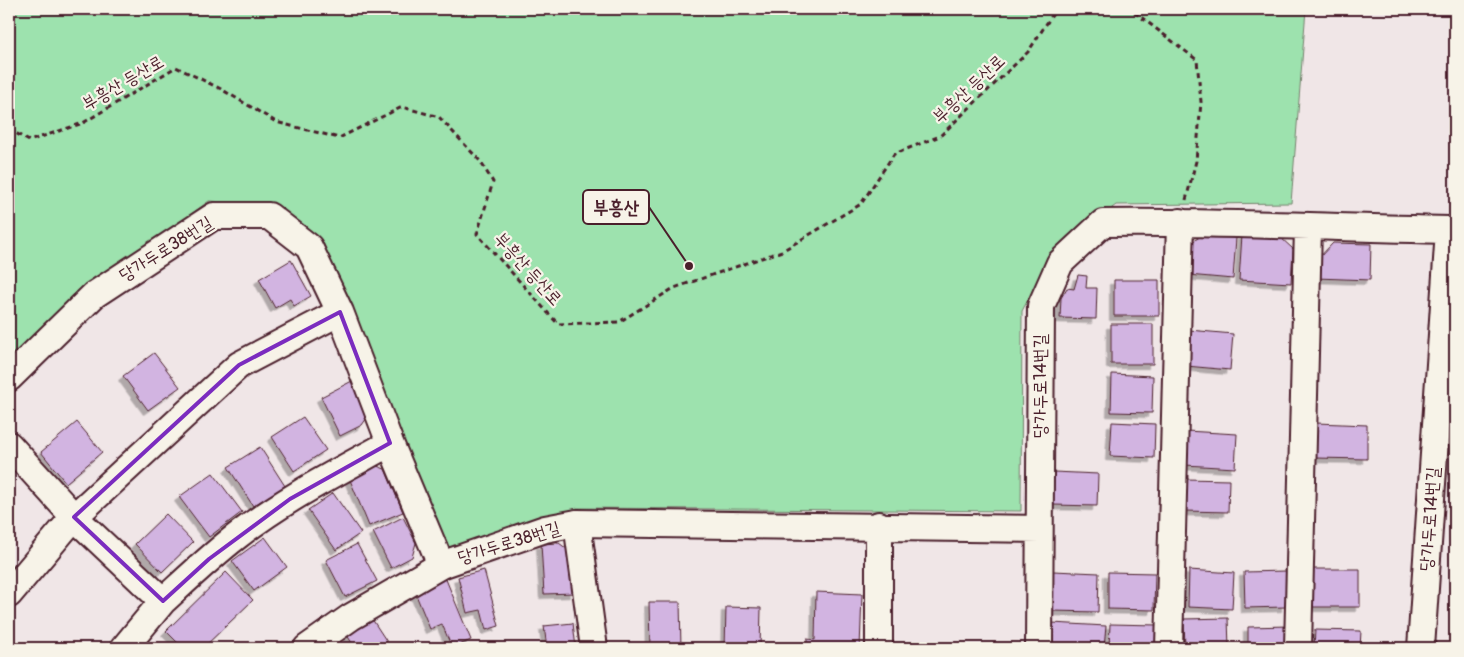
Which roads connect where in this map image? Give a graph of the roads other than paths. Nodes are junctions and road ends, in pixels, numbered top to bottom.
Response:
1 (1180, 222) junction
2 (1308, 227) junction
3 (340, 312) junction
4 (9, 378) edge
5 (390, 443) junction
6 (9, 445) edge
7 (74, 516) junction
8 (577, 523) junction
9 (879, 526) junction
10 (1039, 529) junction
11 (441, 565) junction
12 (9, 594) edge
13 (163, 601) junction
14 (124, 648) edge
15 (307, 648) edge
16 (594, 648) edge
17 (879, 648) edge
18 (1039, 648) edge
19 (1169, 648) edge
20 (1298, 648) edge
21 (1421, 648) edge

1 - 2 street, 당가두로14번길
1 - 10 street, 당가두로14번길
1 - 19 street
2 - 20 street
2 - 21 street, 당가두로14번길
3 - 4 street, 당가두로38번길
3 - 5 street, 당가두로38번길
3 - 7 street
5 - 11 street, 당가두로38번길
5 - 13 street
6 - 7 street
7 - 12 street
7 - 13 street
8 - 9 street, 당가두로38번길
8 - 11 street, 당가두로38번길
8 - 16 street
9 - 10 street, 당가두로38번길
9 - 17 street
10 - 18 street, 당가두로14번길
11 - 15 street, 당가두로38번길
13 - 14 street

